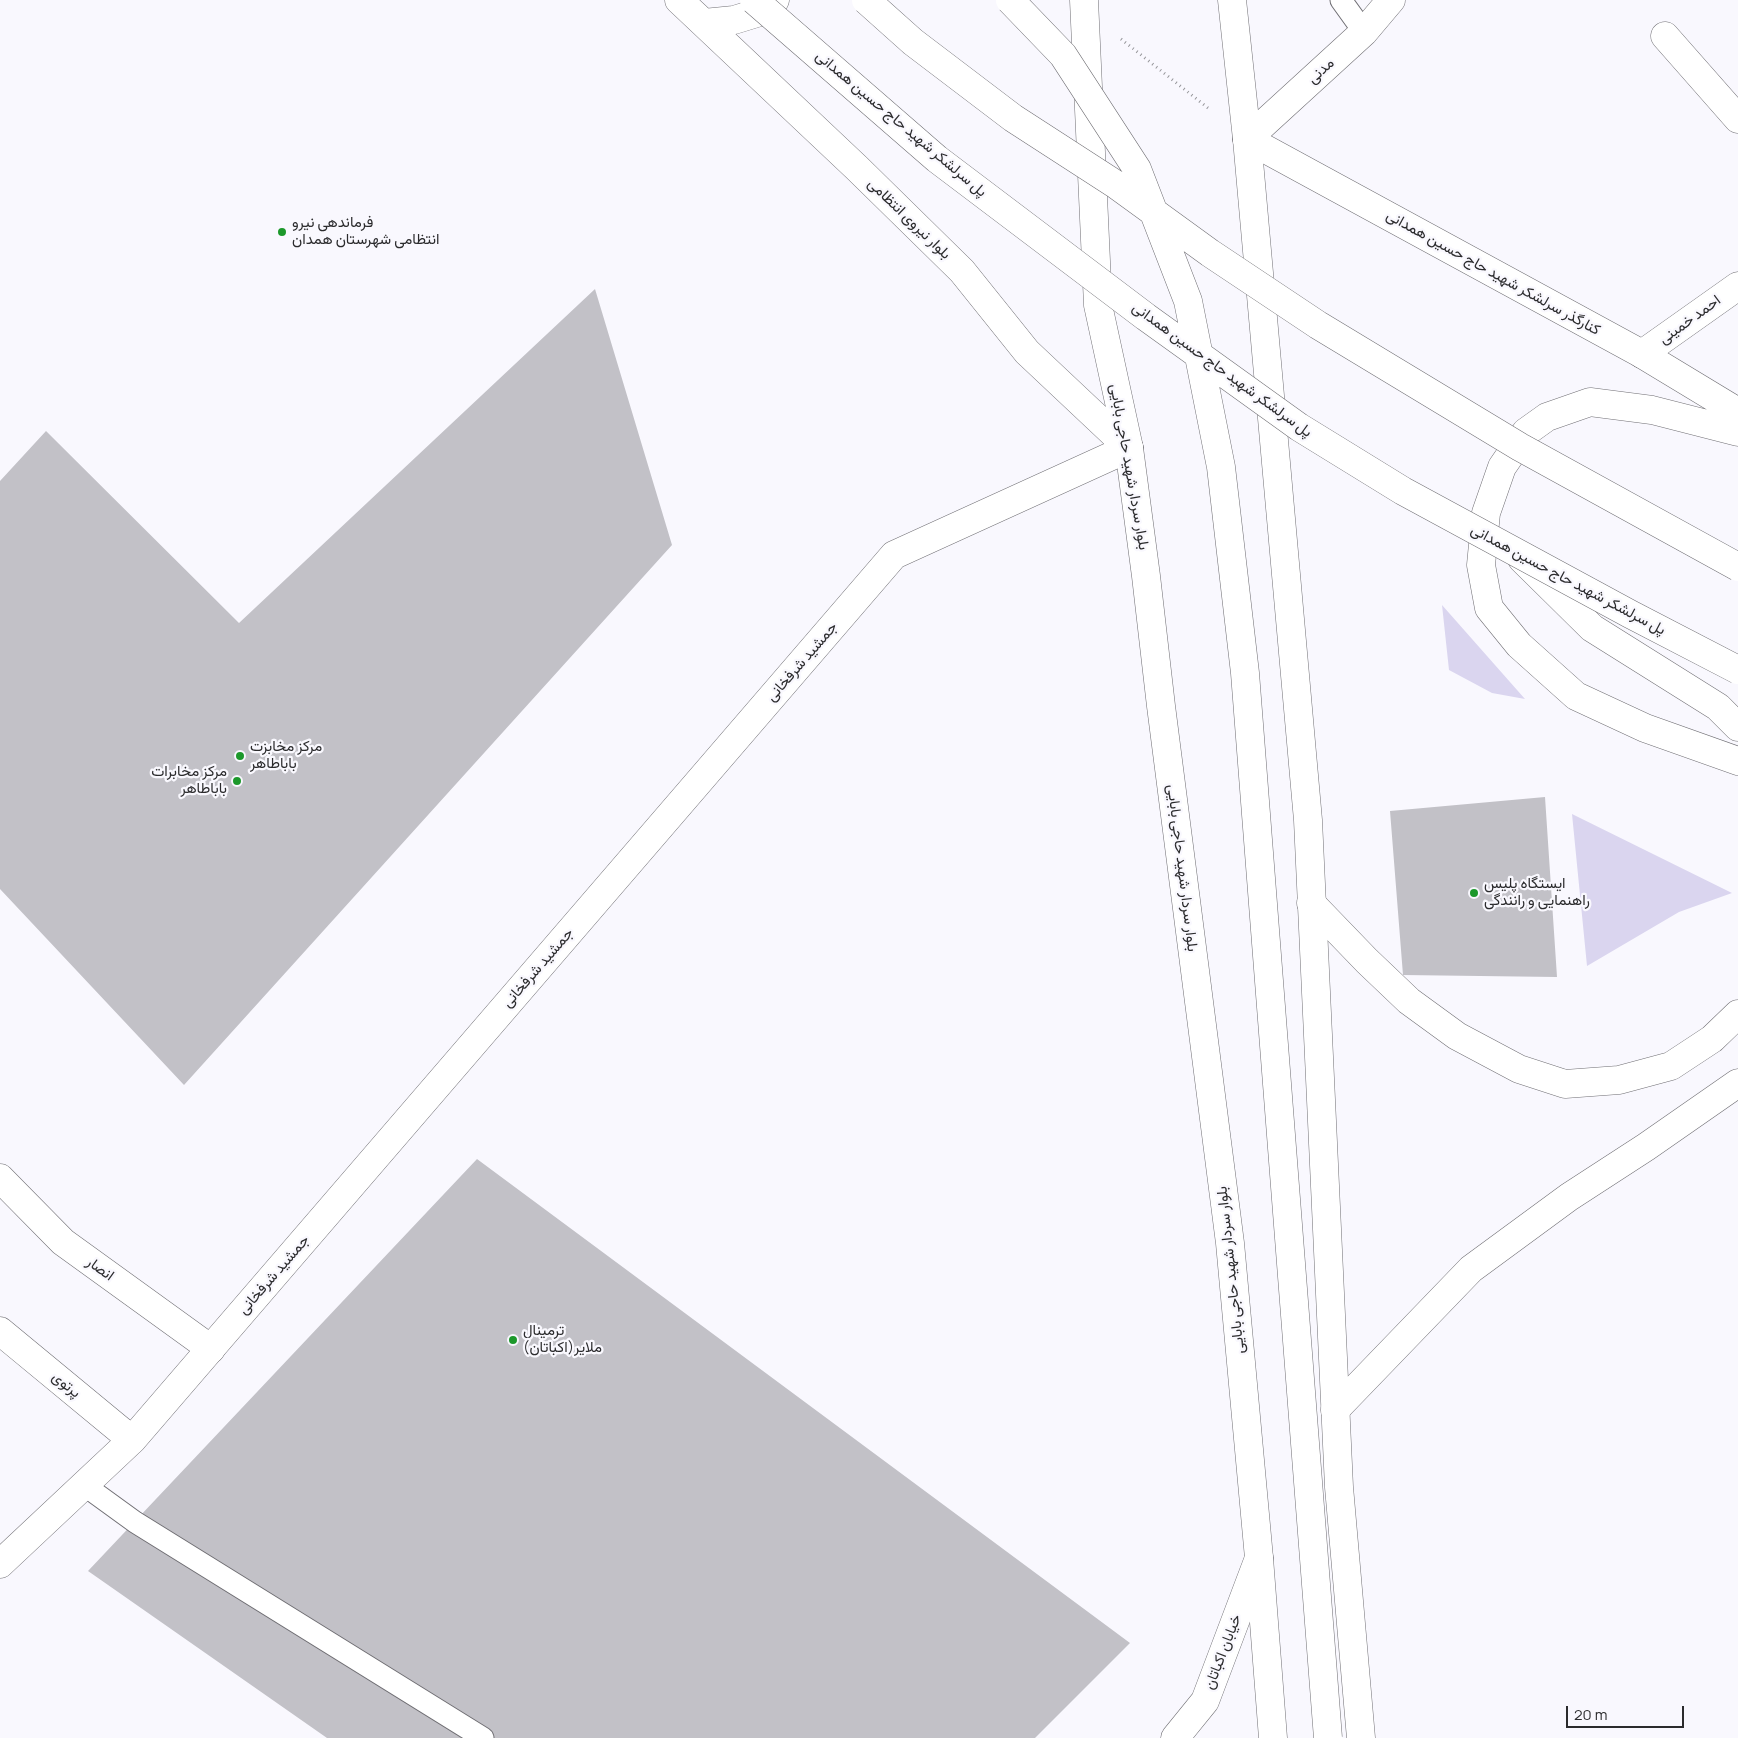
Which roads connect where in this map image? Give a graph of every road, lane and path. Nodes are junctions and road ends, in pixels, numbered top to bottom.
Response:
1 (679, 0) edge
2 (754, 0) edge
3 (775, 0) edge
4 (866, 0) edge
5 (1010, 0) edge
6 (1232, 0) edge
7 (1342, 0) edge
8 (1391, 0) edge
9 (1084, 4) edge
10 (704, 23) junction
11 (1364, 32) junction
12 (1665, 36) dead end
13 (1738, 119) edge
14 (1247, 139) junction
15 (1738, 286) edge
16 (1642, 354) junction
17 (1738, 412) edge
18 (1738, 432) edge
19 (1129, 448) junction
20 (1514, 551) junction
21 (1738, 566) edge
22 (1738, 670) edge
23 (1738, 727) edge
24 (1738, 761) edge
25 (1311, 903) junction
26 (1738, 1014) edge
27 (1738, 1083) edge
28 (0, 1178) edge
29 (0, 1331) edge
30 (211, 1348) junction
31 (1336, 1410) junction
32 (132, 1440) junction
33 (84, 1485) junction
34 (1259, 1558) junction
35 (0, 1564) edge
36 (483, 1738) edge
37 (1175, 1738) edge
38 (1273, 1738) edge
39 (1328, 1738) edge
40 (1361, 1738) edge

1 - 10 main road, بلوار نیروی انتظامی
2 - 20 main road, پل سرلشکر شهید حاج حسین همدانی, bridge
3 - 10 main road
4 - 21 main road, bridge
5 - 39 main road, bridge
6 - 14 main road
7 - 11 lane
8 - 11 main road, مدنی
9 - 14 path
9 - 19 main road, بلوار سردار شهید حاجی بابایی
10 - 19 main road, بلوار نیروی انتظامی
11 - 14 main road, مدنی
12 - 13 main road
14 - 16 main road, کنارگذر سرلشکر شهید حاج حسین همدانی
14 - 25 main road
15 - 16 main road, احمد خمینی
16 - 17 main road, کنارگذر سرلشکر شهید حاج حسین همدانی
18 - 24 main road
19 - 30 main road, جمشید شرفخانی
19 - 34 main road, بلوار سردار شهید حاجی بابایی
20 - 22 main road, پل سرلشکر شهید حاج حسین همدانی, bridge
20 - 23 main road, bridge
25 - 26 main road
25 - 31 main road
27 - 31 main road
28 - 30 main road, انصار
29 - 32 main road, پرتوی
30 - 32 main road, جمشید شرفخانی
31 - 40 main road
32 - 33 main road, جمشید شرفخانی
33 - 35 main road, جمشید شرفخانی
33 - 36 lane
34 - 37 main road, خیابان اکباتان
34 - 38 main road, بلوار سردار شهید حاجی بابایی

